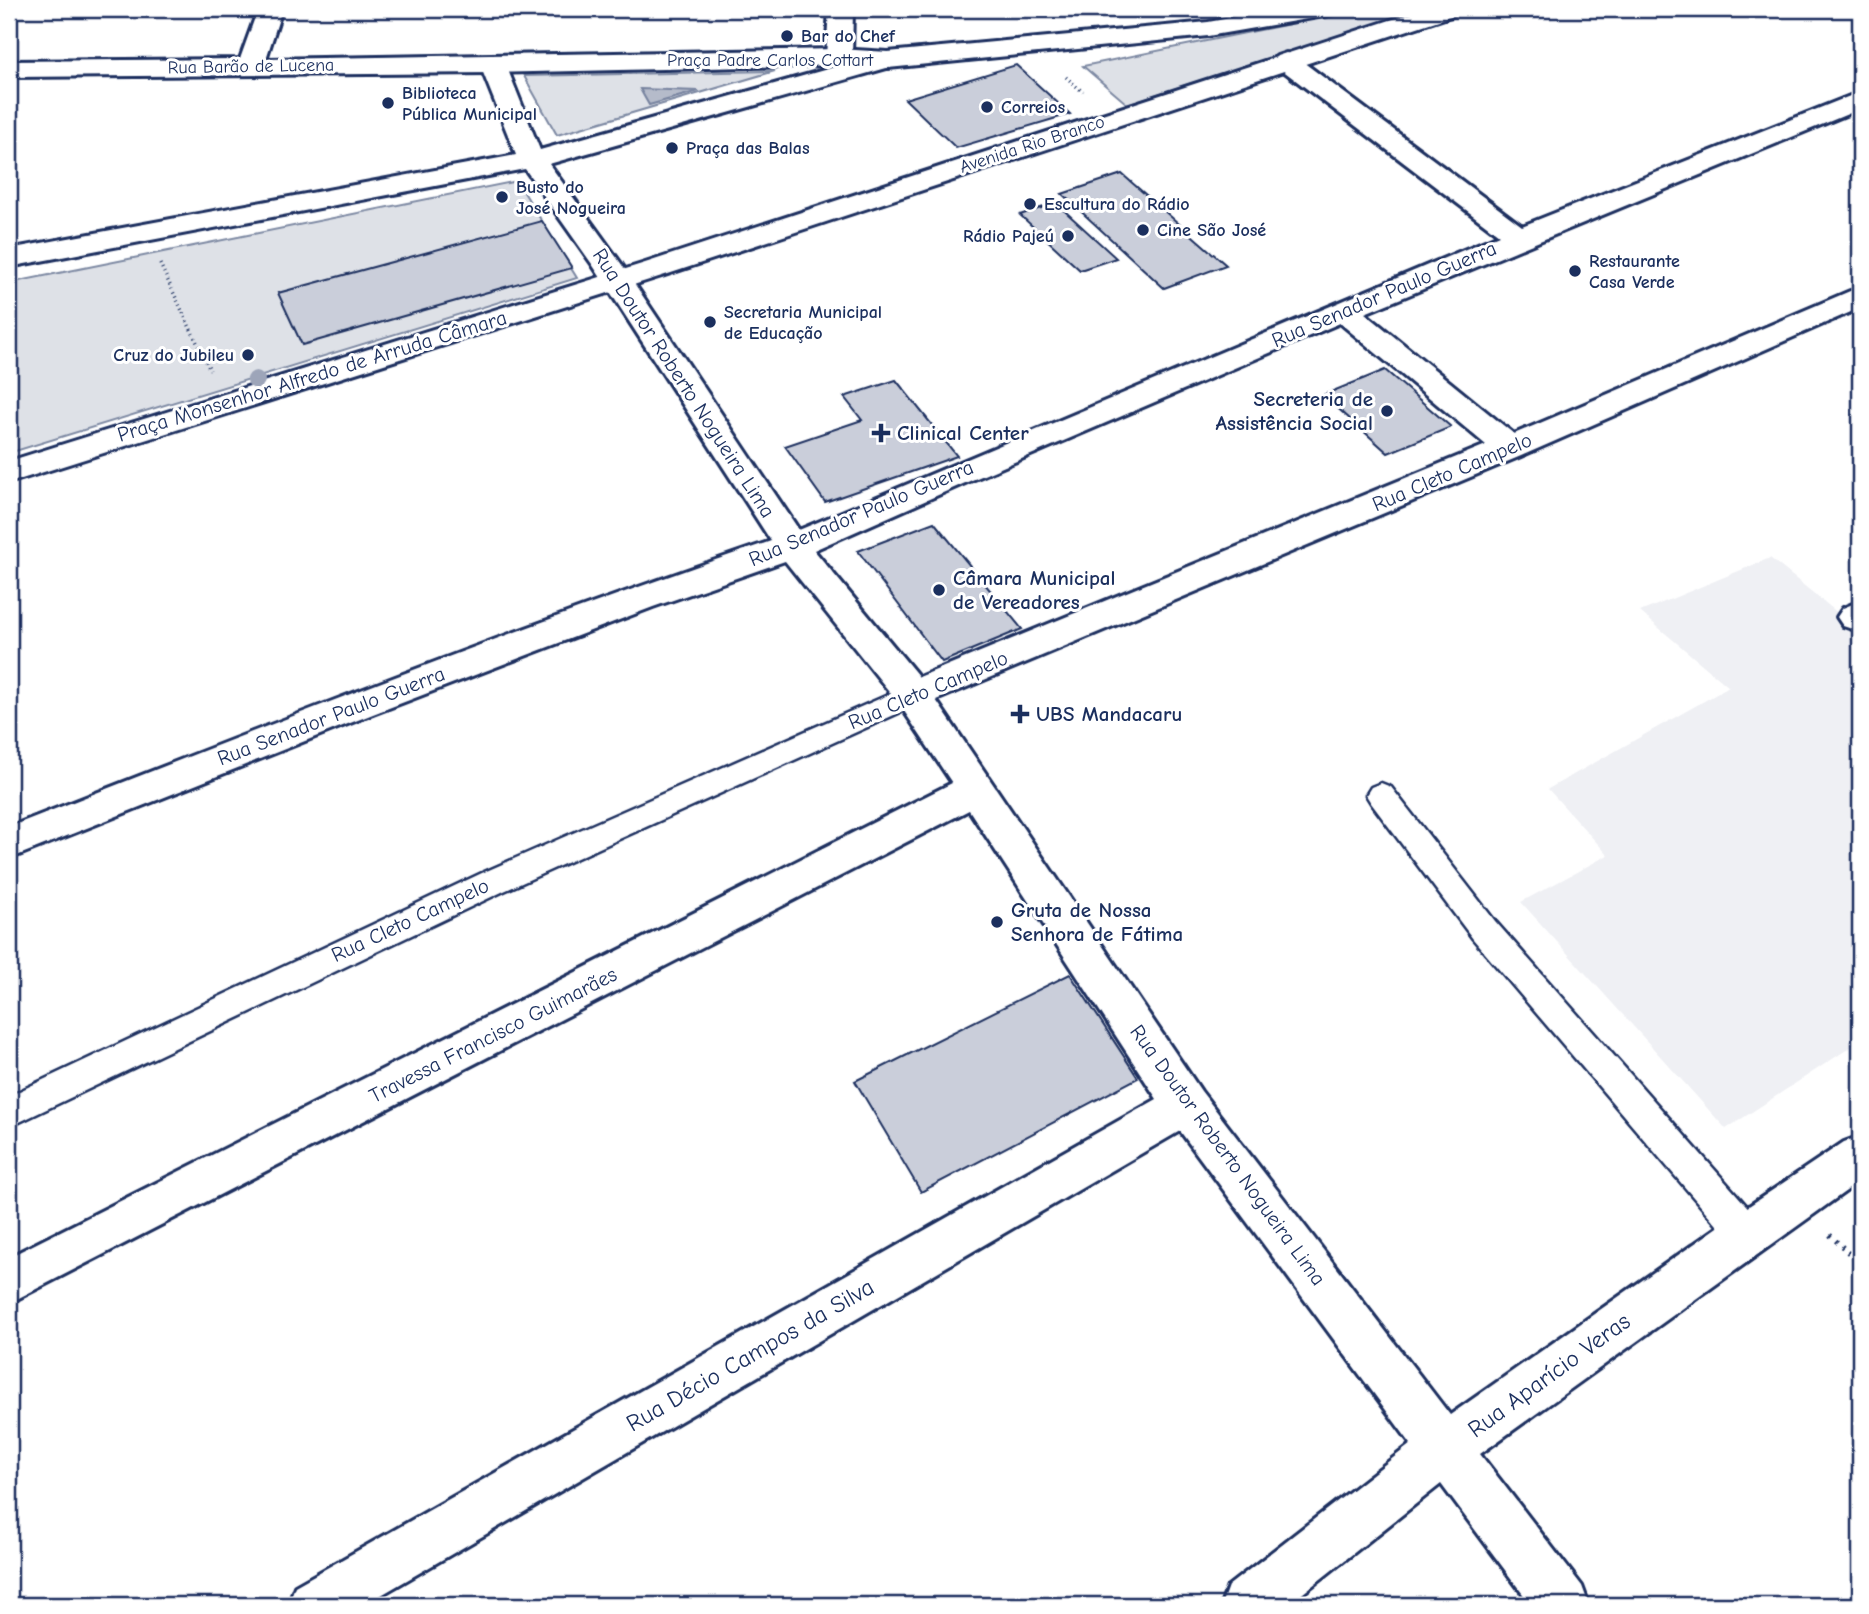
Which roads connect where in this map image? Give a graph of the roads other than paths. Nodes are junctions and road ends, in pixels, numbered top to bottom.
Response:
1 (270, 9) edge
2 (841, 9) edge
3 (1324, 9) edge
4 (1448, 9) edge
5 (839, 57) junction
6 (888, 60) junction
7 (1286, 61) junction
8 (493, 65) junction
9 (251, 66) junction
10 (9, 69) edge
11 (1860, 100) edge
12 (532, 160) junction
13 (1520, 237) junction
14 (9, 258) edge
15 (617, 281) junction
16 (1860, 297) edge
17 (1345, 312) junction
18 (1510, 448) junction
19 (9, 472) edge
20 (792, 546) junction
21 (913, 695) junction
22 (977, 788) junction
23 (1381, 795) dead end
24 (9, 843) edge
25 (1186, 1105) junction
26 (9, 1112) edge
27 (1860, 1156) edge
28 (1747, 1233) junction
29 (9, 1281) edge
30 (1446, 1448) junction
31 (314, 1605) edge
32 (1247, 1605) edge
33 (1563, 1605) edge

1 - 9 street
2 - 5 street
3 - 6 street
4 - 7 street, Avenida Rio Branco
5 - 6 street, Praça Padre Carlos Cottart
5 - 8 street, Praça Padre Carlos Cottart
6 - 12 street, Praça Padre Carlos Cottart
7 - 13 street
7 - 15 street, Avenida Rio Branco
8 - 9 street, Rua Barão de Lucena
8 - 12 street, Rua Doutor Roberto Nogueira Lima
9 - 10 street, Rua Barão de Lucena
11 - 13 street, Rua Senador Paulo Guerra
12 - 14 street
12 - 15 street, Rua Doutor Roberto Nogueira Lima
13 - 17 street, Rua Senador Paulo Guerra
15 - 19 street, Praça Monsenhor Alfredo de Arruda Câmara
15 - 20 street, Rua Doutor Roberto Nogueira Lima
16 - 18 street, Rua Cleto Campelo
17 - 18 street
17 - 20 street, Rua Senador Paulo Guerra
18 - 21 street, Rua Cleto Campelo
20 - 21 street, Rua Doutor Roberto Nogueira Lima
20 - 24 street, Rua Senador Paulo Guerra
21 - 22 street, Rua Doutor Roberto Nogueira Lima
21 - 26 lane, Rua Cleto Campelo
22 - 25 street, Rua Doutor Roberto Nogueira Lima
22 - 29 street, Travessa Francisco Guimarães
23 - 28 lane
25 - 30 street, Rua Doutor Roberto Nogueira Lima
25 - 31 street, Rua Décio Campos da Silva
27 - 28 street, Rua Aparício Veras
28 - 30 street, Rua Aparício Veras
30 - 32 street, Rua Aparício Veras
30 - 33 street, Rua Doutor Roberto Nogueira Lima

